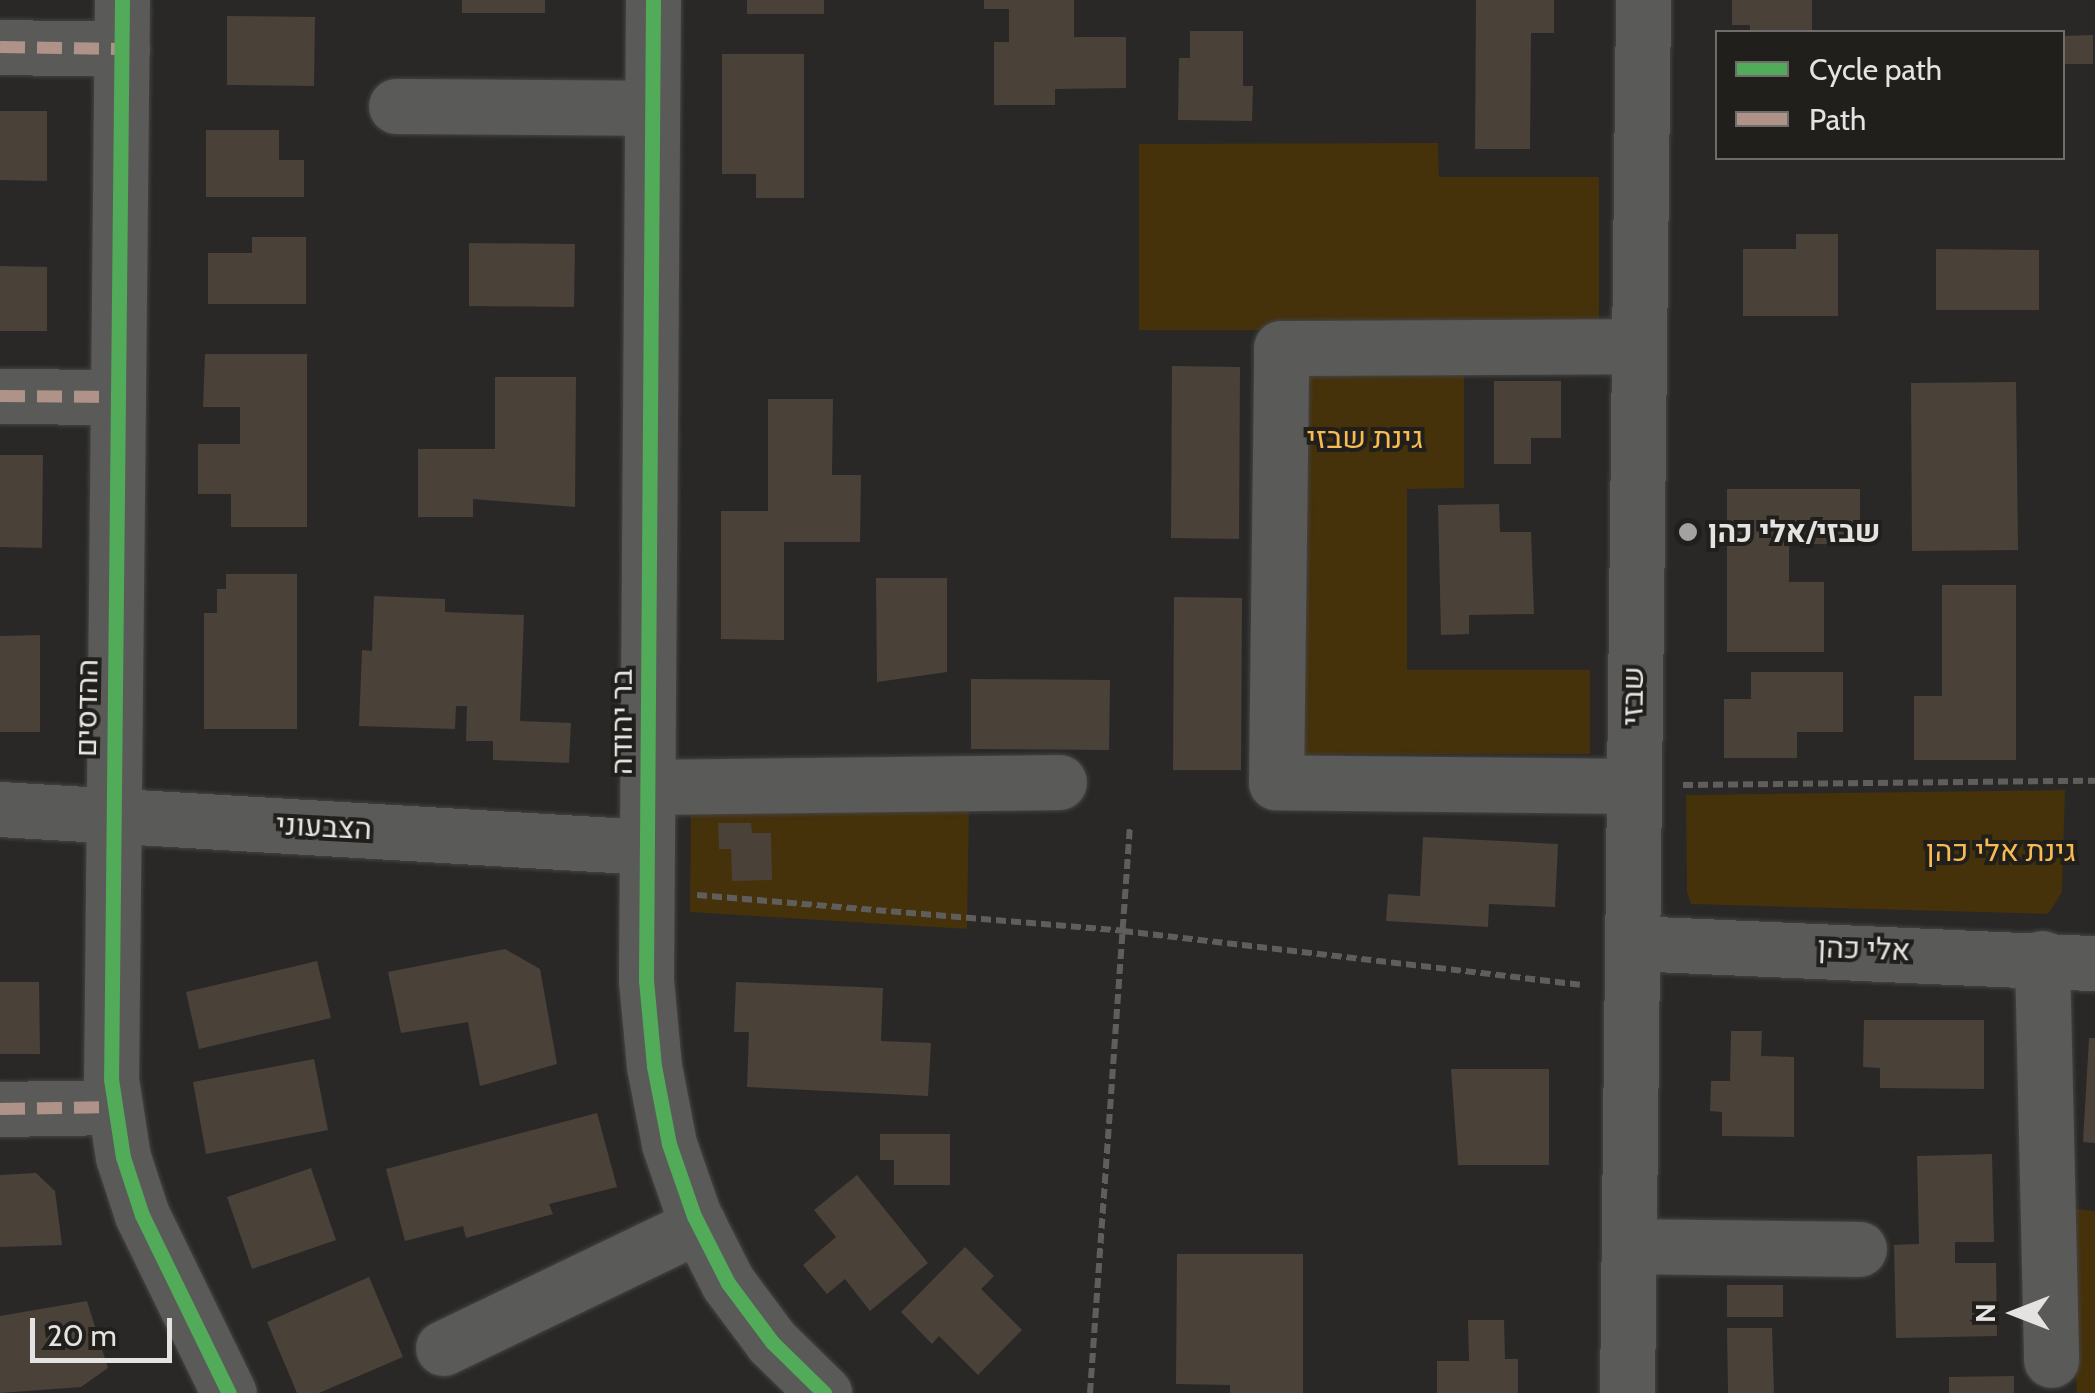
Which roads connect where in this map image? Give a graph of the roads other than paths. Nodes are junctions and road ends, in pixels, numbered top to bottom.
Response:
1 (653, 0) edge
2 (1642, 0) edge
3 (122, 24) edge
4 (0, 47) edge
5 (396, 106) dead end
6 (652, 108) junction
7 (1639, 346) junction
8 (0, 396) edge
9 (118, 397) junction
10 (1060, 782) dead end
11 (1632, 786) junction
12 (649, 787) junction
13 (0, 809) edge
14 (113, 814) junction
15 (647, 868) junction
16 (2069, 960) edge
17 (1631, 967) junction
18 (114, 1107) junction
19 (0, 1109) edge
20 (699, 1225) junction
21 (1628, 1246) junction
22 (1859, 1249) dead end
23 (443, 1348) dead end
24 (2051, 1360) dead end
25 (229, 1393) edge
26 (824, 1393) edge
27 (1627, 1393) edge

1 - 6 street, בר יהודה
2 - 7 street, שבזי
3 - 4 street
3 - 9 street, ההדסים
5 - 6 street
6 - 12 street, בר יהודה
7 - 11 street, שבזי
7 - 11 street
8 - 9 street
9 - 14 street, ההדסים
10 - 12 street
11 - 17 street, שבזי
12 - 15 street, בר יהודה
13 - 14 street, הצבעוני
14 - 15 street, הצבעוני
14 - 18 street, ההדסים
15 - 20 street, בר יהודה
16 - 17 street, אלי כהן
16 - 24 street
17 - 21 street, שבזי
18 - 19 street
18 - 25 street, ההדסים
20 - 23 street
20 - 26 street, בר יהודה
21 - 22 street
21 - 27 street, שבזי

